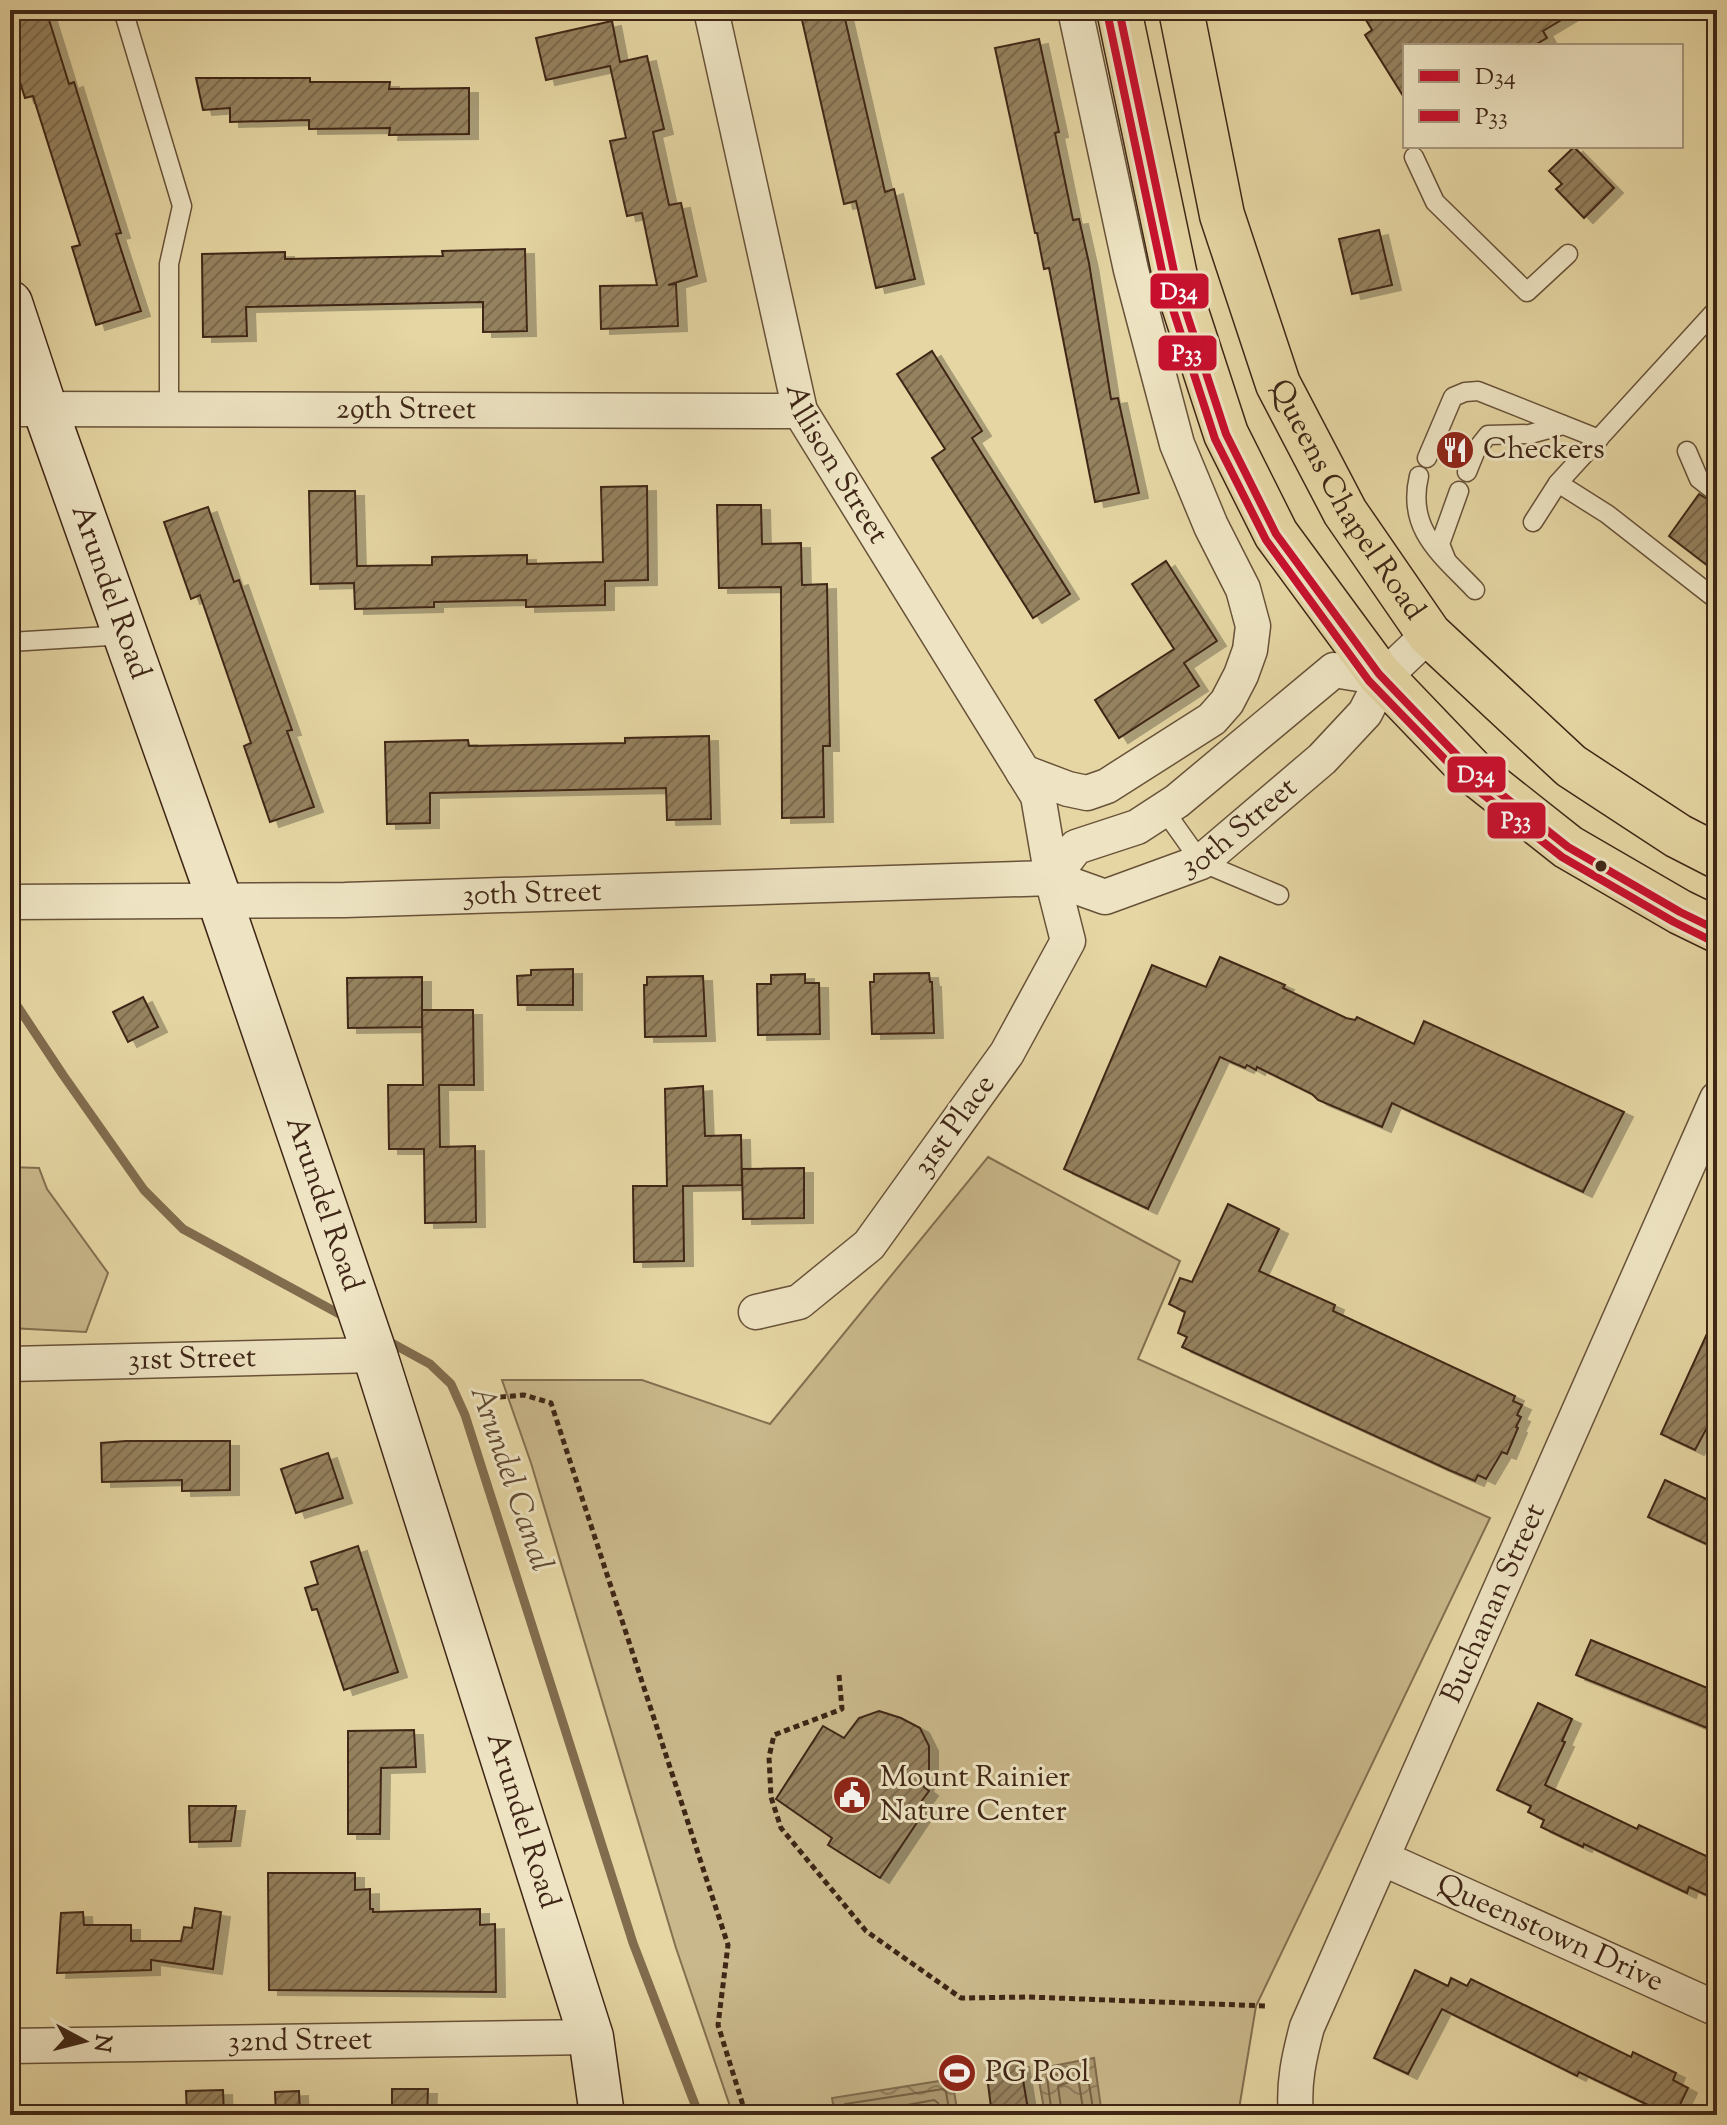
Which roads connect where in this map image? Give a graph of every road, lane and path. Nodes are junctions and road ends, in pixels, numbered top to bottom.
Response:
1 (123, 10) edge
2 (711, 10) edge
3 (1075, 10) edge
4 (1119, 10) edge
5 (1181, 10) edge
6 (1414, 157) dead end
7 (1568, 254) dead end
8 (10, 303) edge
9 (1717, 309) edge
10 (27, 409) edge
11 (169, 409) junction
12 (800, 411) junction
13 (1563, 425) junction
14 (1599, 439) junction
15 (1687, 451) dead end
16 (1427, 458) dead end
17 (1467, 472) dead end
18 (1419, 476) dead end
19 (1558, 483) junction
20 (1459, 491) dead end
21 (1717, 493) edge
22 (1533, 522) dead end
23 (1446, 559) junction
24 (1475, 590) dead end
25 (1717, 600) edge
26 (1429, 634) junction
27 (125, 635) junction
28 (10, 642) edge
29 (1383, 678) junction
30 (1023, 772) junction
31 (1164, 810) junction
32 (1717, 856) edge
33 (1201, 862) junction
34 (1052, 878) junction
35 (1279, 895) dead end
36 (220, 901) junction
37 (10, 902) edge
38 (1717, 930) edge
39 (1717, 1099) edge
40 (756, 1312) dead end
41 (375, 1355) junction
42 (10, 1364) edge
43 (490, 1398) dead end
44 (839, 1675) dead end
45 (1384, 1859) junction
46 (1267, 2006) dead end
47 (1717, 2009) edge
48 (591, 2037) junction
49 (10, 2046) edge
50 (602, 2115) edge
51 (746, 2115) edge
52 (1225, 2115) edge
53 (1251, 2115) edge
54 (1296, 2115) edge

1 - 11 lane
2 - 12 street, Allison Street
3 - 30 street
4 - 29 main road
5 - 26 main road, Queens Chapel Road
6 - 7 lane
8 - 10 street, Arundel Road
9 - 14 lane
10 - 11 street, 29th Street
10 - 27 street, Arundel Road
11 - 12 street, 29th Street
12 - 30 street, Allison Street
13 - 14 lane
13 - 16 lane
13 - 17 lane
14 - 19 lane
15 - 21 lane
18 - 23 lane
19 - 22 lane
19 - 25 lane
20 - 23 lane
23 - 24 lane
26 - 29 street, 30th Street
26 - 32 main road, Queens Chapel Road
27 - 28 lane
27 - 36 street, Arundel Road
29 - 31 street, 30th Street
29 - 33 street, 30th Street
29 - 38 main road
30 - 34 street, Allison Street
31 - 33 lane
31 - 34 street, 30th Street
33 - 34 street, 30th Street
33 - 35 lane
34 - 36 street, 30th Street
34 - 40 street, 31st Place
36 - 37 street, 30th Street
36 - 41 street, Arundel Road
39 - 45 street, Buchanan Street
41 - 42 street, 31st Street
41 - 48 street, Arundel Road
43 - 51 path
44 - 46 path
45 - 47 street, Queenstown Drive
45 - 54 street, Buchanan Street
48 - 49 street, 32nd Street
48 - 50 street, Arundel Road
52 - 53 path

